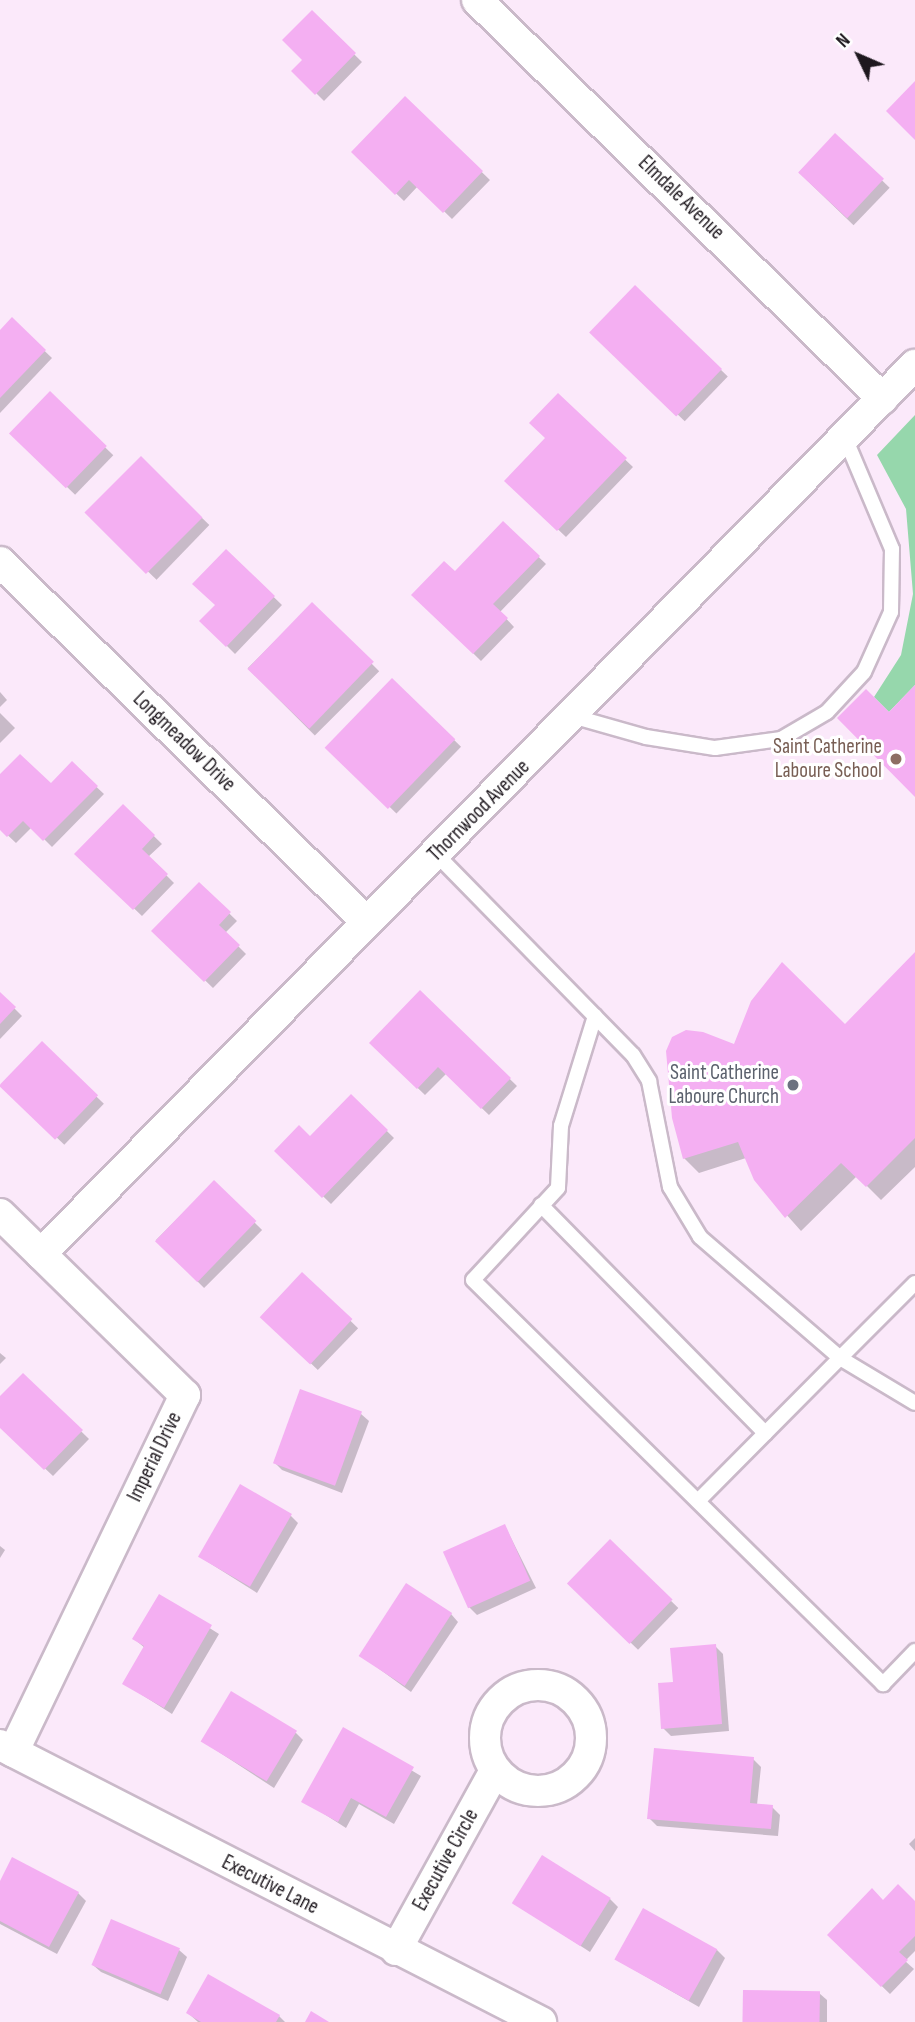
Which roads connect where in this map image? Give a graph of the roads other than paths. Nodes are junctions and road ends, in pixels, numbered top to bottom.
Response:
1 (477, 0) edge
2 (915, 366) edge
3 (883, 399) junction
4 (845, 438) junction
5 (0, 562) edge
6 (572, 716) junction
7 (436, 855) junction
8 (367, 922) junction
9 (595, 1016) junction
10 (541, 1205) junction
11 (0, 1214) edge
12 (41, 1254) junction
13 (915, 1283) edge
14 (840, 1358) junction
15 (915, 1403) edge
16 (765, 1433) junction
17 (698, 1501) junction
18 (915, 1651) edge
19 (6, 1749) edge
20 (495, 1771) dead end
21 (396, 1950) junction
22 (541, 2022) edge

1 - 3 street, Elmdale Avenue
2 - 3 street, Thornwood Avenue
3 - 4 street, Thornwood Avenue
4 - 6 street, Thornwood Avenue
4 - 6 lane
5 - 8 street, Longmeadow Drive
6 - 7 street, Thornwood Avenue
7 - 8 street, Thornwood Avenue
7 - 9 lane
8 - 12 street, Thornwood Avenue
9 - 10 lane
9 - 14 lane
10 - 16 lane
10 - 17 lane
11 - 12 street, Imperial Drive
12 - 19 street, Imperial Drive
13 - 14 lane
14 - 15 lane
14 - 16 lane
16 - 17 lane
17 - 18 lane
19 - 21 street, Executive Lane
20 - 21 street, Executive Circle
21 - 22 street, Executive Lane

